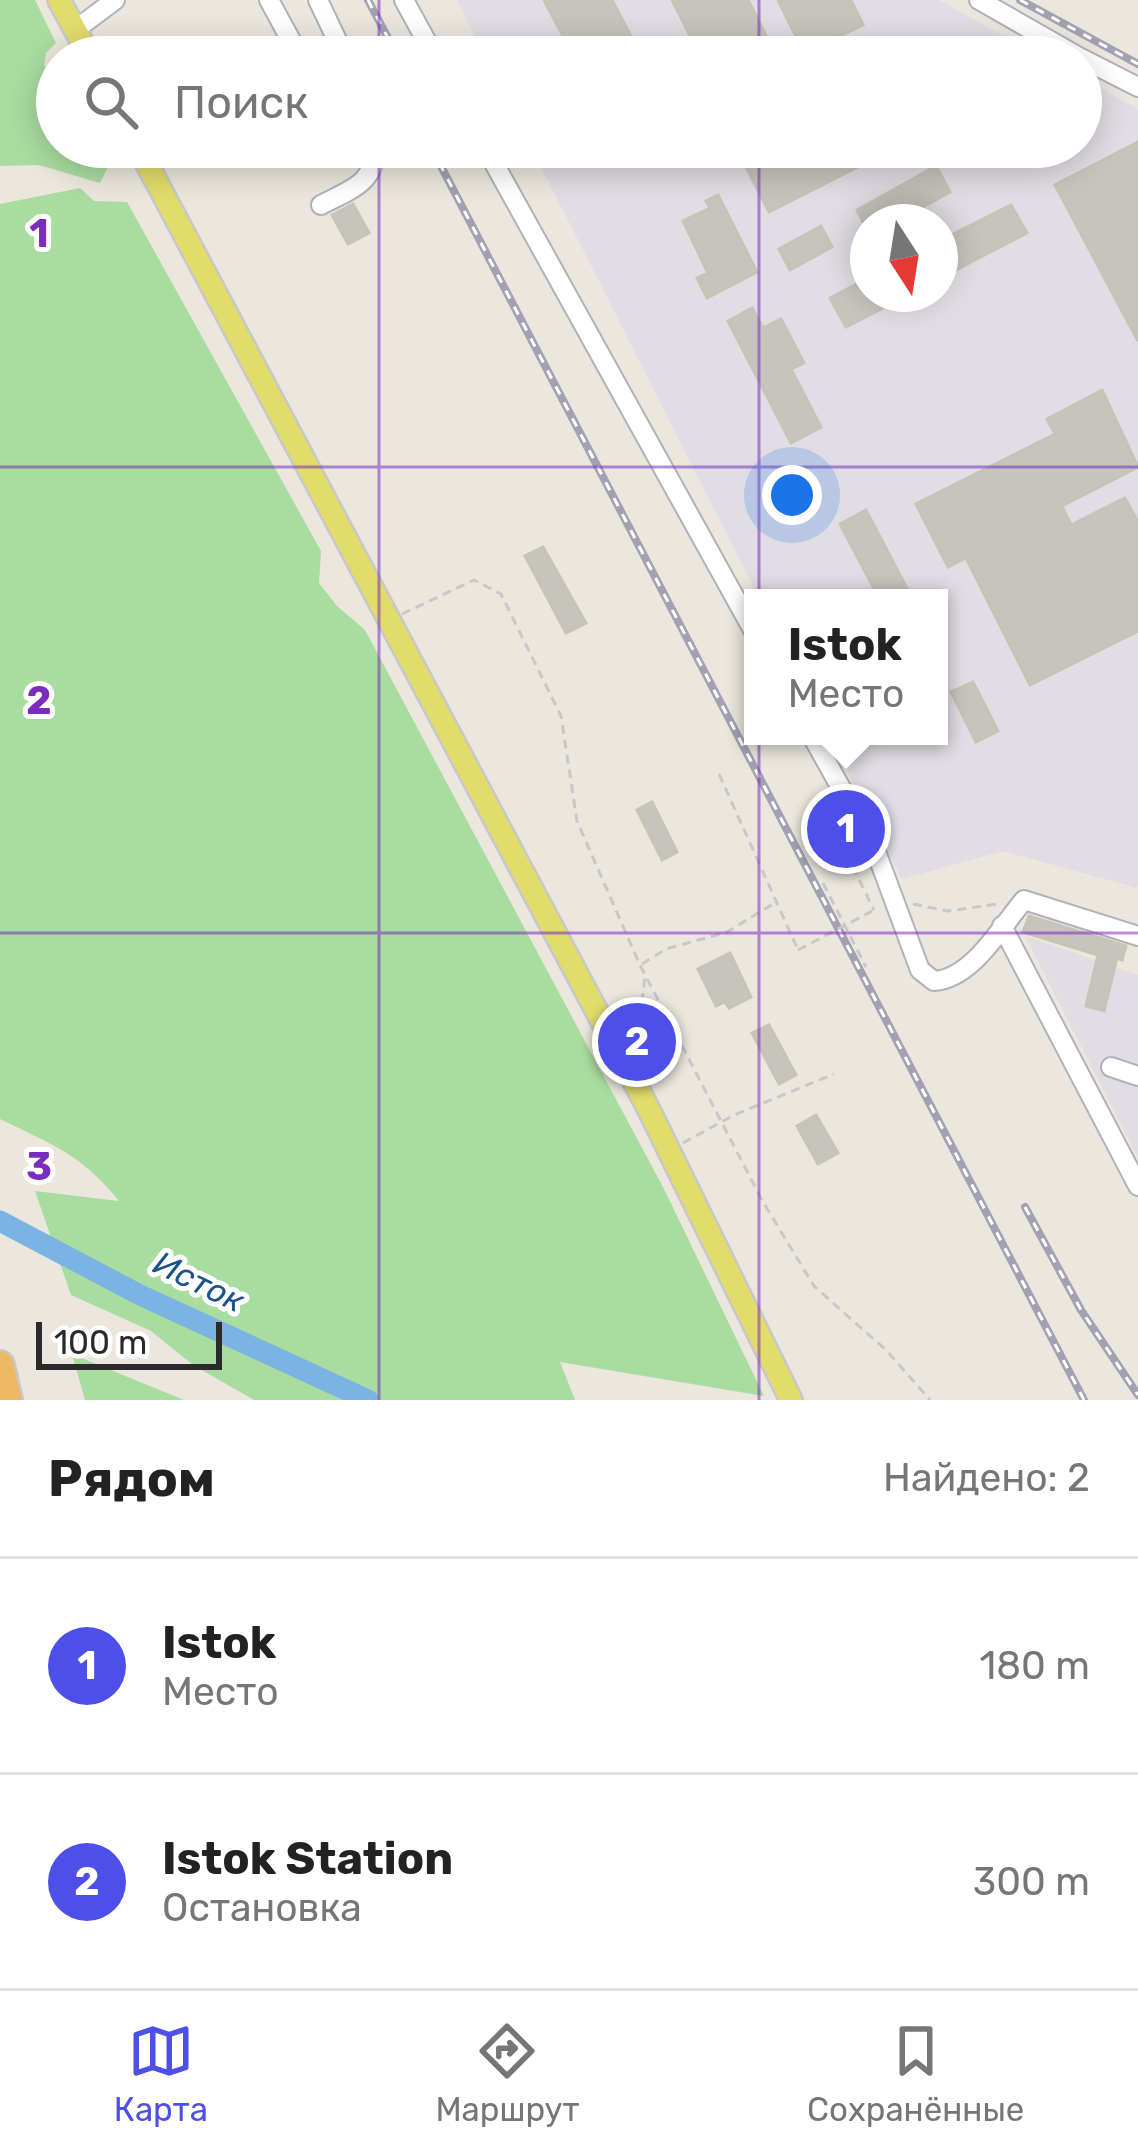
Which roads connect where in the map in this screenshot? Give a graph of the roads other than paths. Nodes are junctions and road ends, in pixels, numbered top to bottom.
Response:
1 (59, 0) edge
2 (115, 0) edge
3 (269, 0) edge
4 (318, 0) edge
5 (404, 0) edge
6 (979, 0) edge
7 (75, 30) junction
8 (78, 36) edge
9 (289, 36) edge
10 (335, 36) edge
11 (424, 36) edge
12 (1042, 36) edge
13 (1102, 69) edge
14 (1138, 87) edge
15 (149, 168) edge
16 (373, 168) edge
17 (497, 168) edge
18 (321, 205) dead end
19 (744, 614) edge
20 (817, 745) edge
21 (1002, 926) junction
22 (1138, 936) edge
23 (1111, 1067) dead end
24 (1138, 1076) edge
25 (1138, 1186) edge
26 (0, 1365) edge
27 (8, 1400) edge
28 (791, 1400) edge

1 - 7 main road
2 - 7 street
3 - 9 street
4 - 10 street
5 - 11 street
6 - 12 street
7 - 8 main road
13 - 14 street
15 - 28 main road
16 - 18 street
17 - 19 street
20 - 21 street
21 - 22 street
21 - 25 street
23 - 24 street
26 - 27 highway

